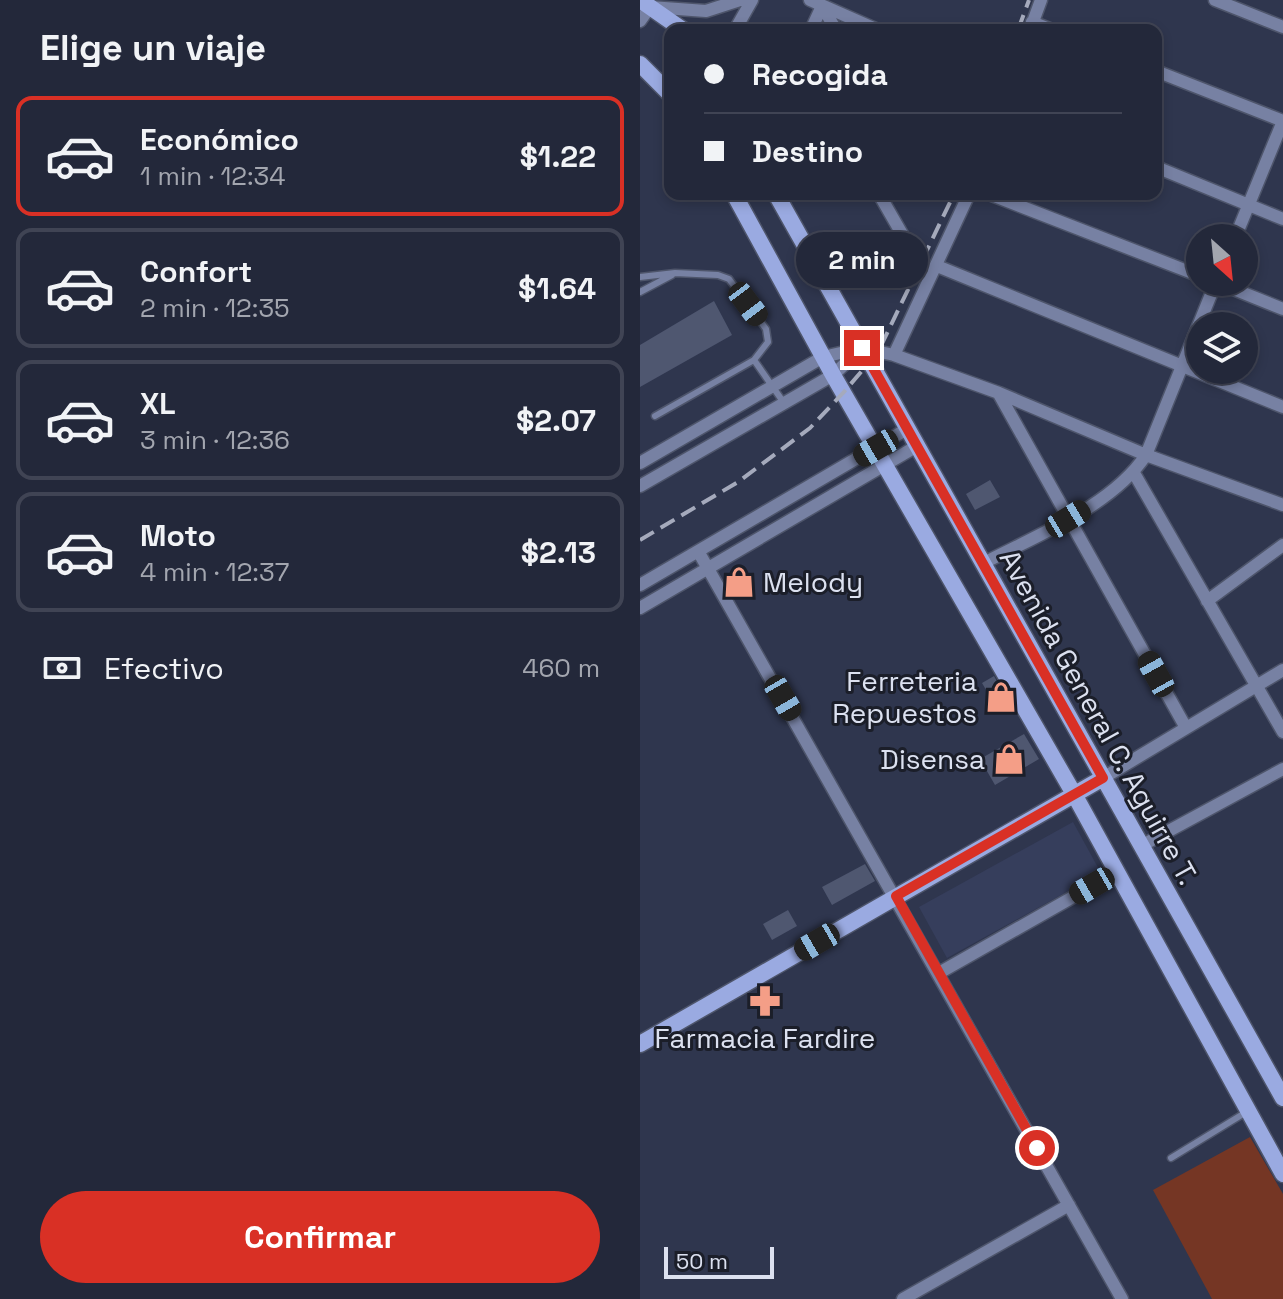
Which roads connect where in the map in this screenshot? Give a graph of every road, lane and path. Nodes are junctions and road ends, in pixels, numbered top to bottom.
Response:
1 (740, 0) edge
2 (752, 0) edge
3 (810, 0) edge
4 (1041, 0) edge
5 (1215, 0) edge
6 (645, 3) edge
7 (822, 6) junction
8 (640, 21) edge
9 (675, 24) edge
10 (738, 24) edge
11 (814, 24) edge
12 (832, 24) edge
13 (864, 24) edge
14 (1032, 24) edge
15 (1283, 27) edge
16 (640, 64) edge
17 (1162, 73) edge
18 (664, 88) edge
19 (1162, 170) edge
20 (737, 200) edge
21 (779, 200) edge
22 (882, 200) edge
23 (966, 200) edge
24 (1004, 200) edge
25 (1249, 206) junction
26 (1283, 219) edge
27 (1241, 224) edge
28 (902, 234) dead end
29 (937, 266) junction
30 (1186, 271) edge
31 (675, 273) junction
32 (640, 277) edge
33 (640, 292) edge
34 (1210, 296) edge
35 (1251, 296) edge
36 (1283, 309) edge
37 (862, 348) junction
38 (894, 355) junction
39 (823, 357) junction
40 (754, 360) junction
41 (1181, 367) junction
42 (833, 375) junction
43 (773, 386) junction
44 (999, 393) junction
45 (784, 403) junction
46 (1283, 407) edge
47 (655, 416) dead end
48 (907, 429) junction
49 (917, 446) junction
50 (876, 448) junction
51 (1146, 455) junction
52 (640, 463) edge
53 (885, 465) junction
54 (1134, 473) junction
55 (640, 486) edge
56 (1283, 505) edge
57 (1068, 519) junction
58 (1283, 545) edge
59 (698, 551) junction
60 (984, 563) junction
61 (708, 568) junction
62 (640, 585) edge
63 (1207, 601) junction
64 (640, 608) edge
65 (1283, 670) edge
66 (1258, 685) junction
67 (1185, 726) junction
68 (1283, 732) edge
69 (1283, 769) edge
70 (1103, 778) junction
71 (1074, 794) junction
72 (1141, 846) junction
73 (1117, 872) junction
74 (896, 896) junction
75 (939, 973) junction
76 (640, 1044) edge
77 (1283, 1098) edge
78 (1248, 1111) junction
79 (1171, 1158) dead end
80 (1283, 1174) edge
81 (1069, 1205) junction
82 (903, 1299) edge
83 (1122, 1299) edge

1 - 6 street
2 - 10 street
3 - 7 street
4 - 14 street
5 - 15 street
6 - 8 street
6 - 9 street
7 - 11 street
7 - 12 street
7 - 13 street
16 - 18 street
17 - 25 street
19 - 25 street
20 - 39 street
21 - 37 street, Avenida General C. Aguirre T.
22 - 28 street
23 - 29 street
24 - 30 street
25 - 26 street
25 - 27 street
29 - 38 street
29 - 41 street
31 - 32 lane
31 - 33 lane
31 - 40 lane
34 - 41 street
35 - 36 street
37 - 38 street
37 - 39 street
37 - 42 street
37 - 48 street, Avenida General C. Aguirre T.
38 - 44 street
39 - 42 street
39 - 43 street
40 - 43 lane
40 - 47 lane
41 - 46 street
41 - 51 street
42 - 45 street
42 - 50 street
43 - 45 lane
43 - 52 street
44 - 51 street
44 - 57 street
45 - 55 street
48 - 49 street, Avenida General C. Aguirre T.
48 - 50 street
49 - 53 street
49 - 60 street, Avenida General C. Aguirre T.
50 - 53 street
50 - 59 street
51 - 54 street
51 - 56 street
53 - 61 street
53 - 71 street
54 - 57 street
54 - 63 street
57 - 60 street
57 - 67 street
58 - 63 street
59 - 61 street
59 - 62 street
60 - 70 street, Avenida General C. Aguirre T.
61 - 64 street
61 - 74 street
63 - 66 street
65 - 66 street
66 - 67 street
66 - 68 street
67 - 70 street
69 - 72 street
70 - 71 street
70 - 72 street, Avenida General C. Aguirre T.
71 - 73 street
71 - 74 street
72 - 77 street, Avenida General C. Aguirre T.
73 - 75 street
73 - 78 street
74 - 75 street
74 - 76 street
75 - 81 street
78 - 79 lane
78 - 80 street
81 - 82 street
81 - 83 street

